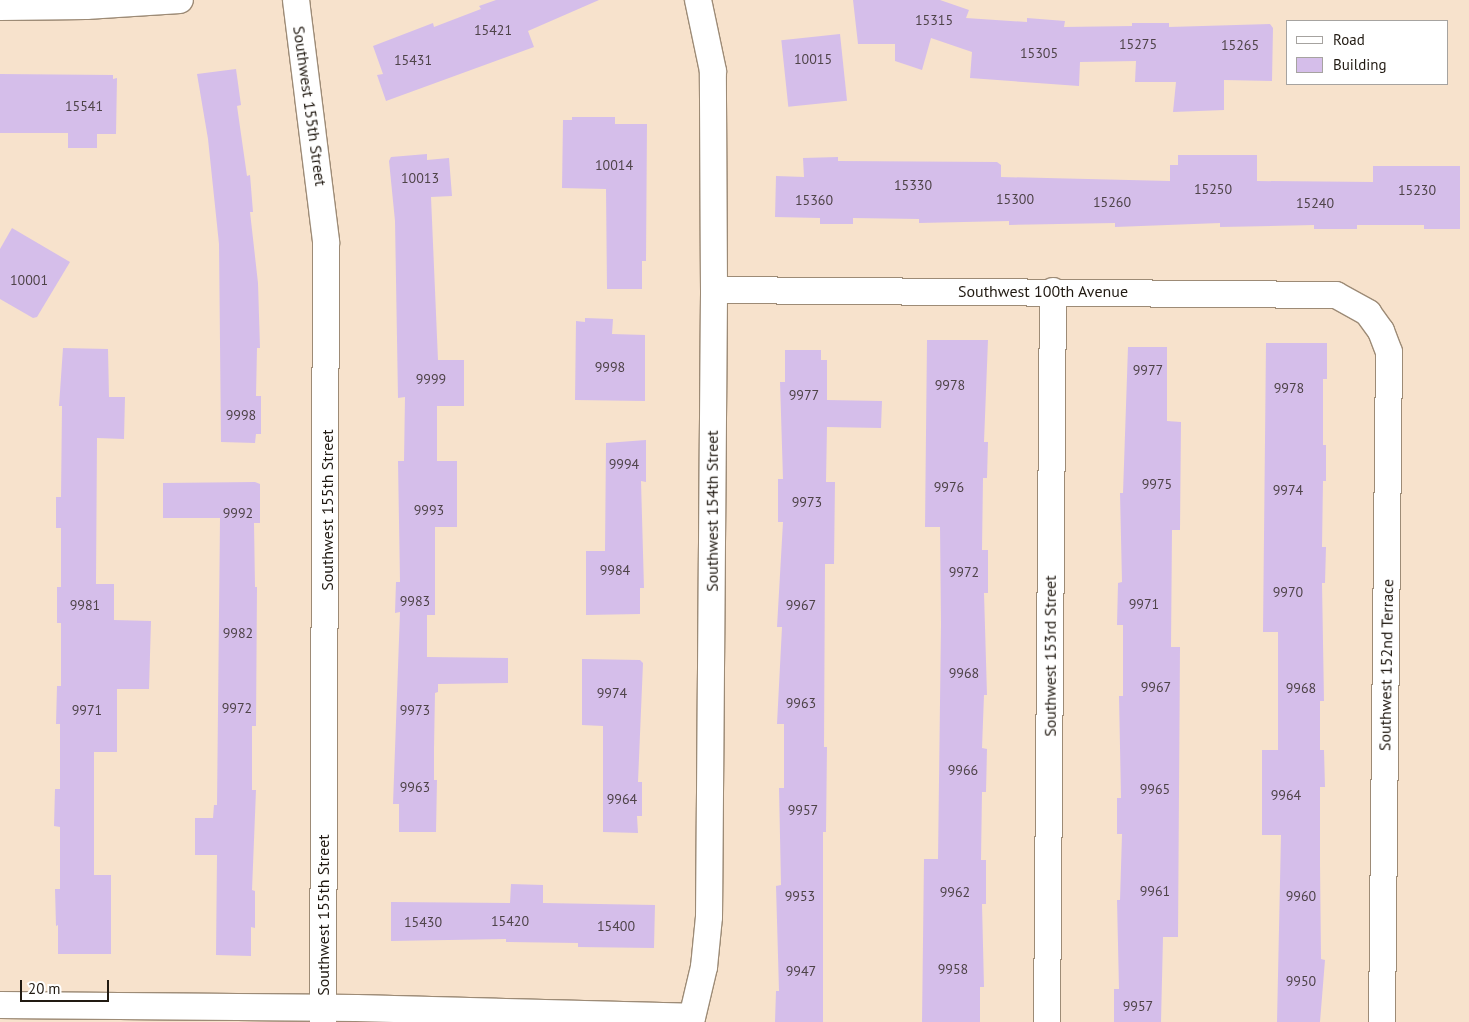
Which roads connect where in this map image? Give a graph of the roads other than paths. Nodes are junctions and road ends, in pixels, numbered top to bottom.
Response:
1 (180, 0) edge
2 (296, 0) edge
3 (698, 0) edge
4 (0, 7) edge
5 (714, 290) junction
6 (1053, 291) junction
7 (1368, 313) joint
8 (0, 1005) edge
9 (323, 1015) edge
10 (691, 1020) edge
11 (1047, 1022) edge
12 (1382, 1022) edge

1 - 4 street
2 - 9 street, Southwest 155th Street
3 - 5 street, Southwest 154th Street
5 - 6 street, Southwest 100th Avenue
5 - 10 street, Southwest 154th Street
6 - 7 street, Southwest 100th Avenue
6 - 11 street, Southwest 153rd Street
7 - 12 street, Southwest 152nd Terrace
8 - 9 street
9 - 10 street

